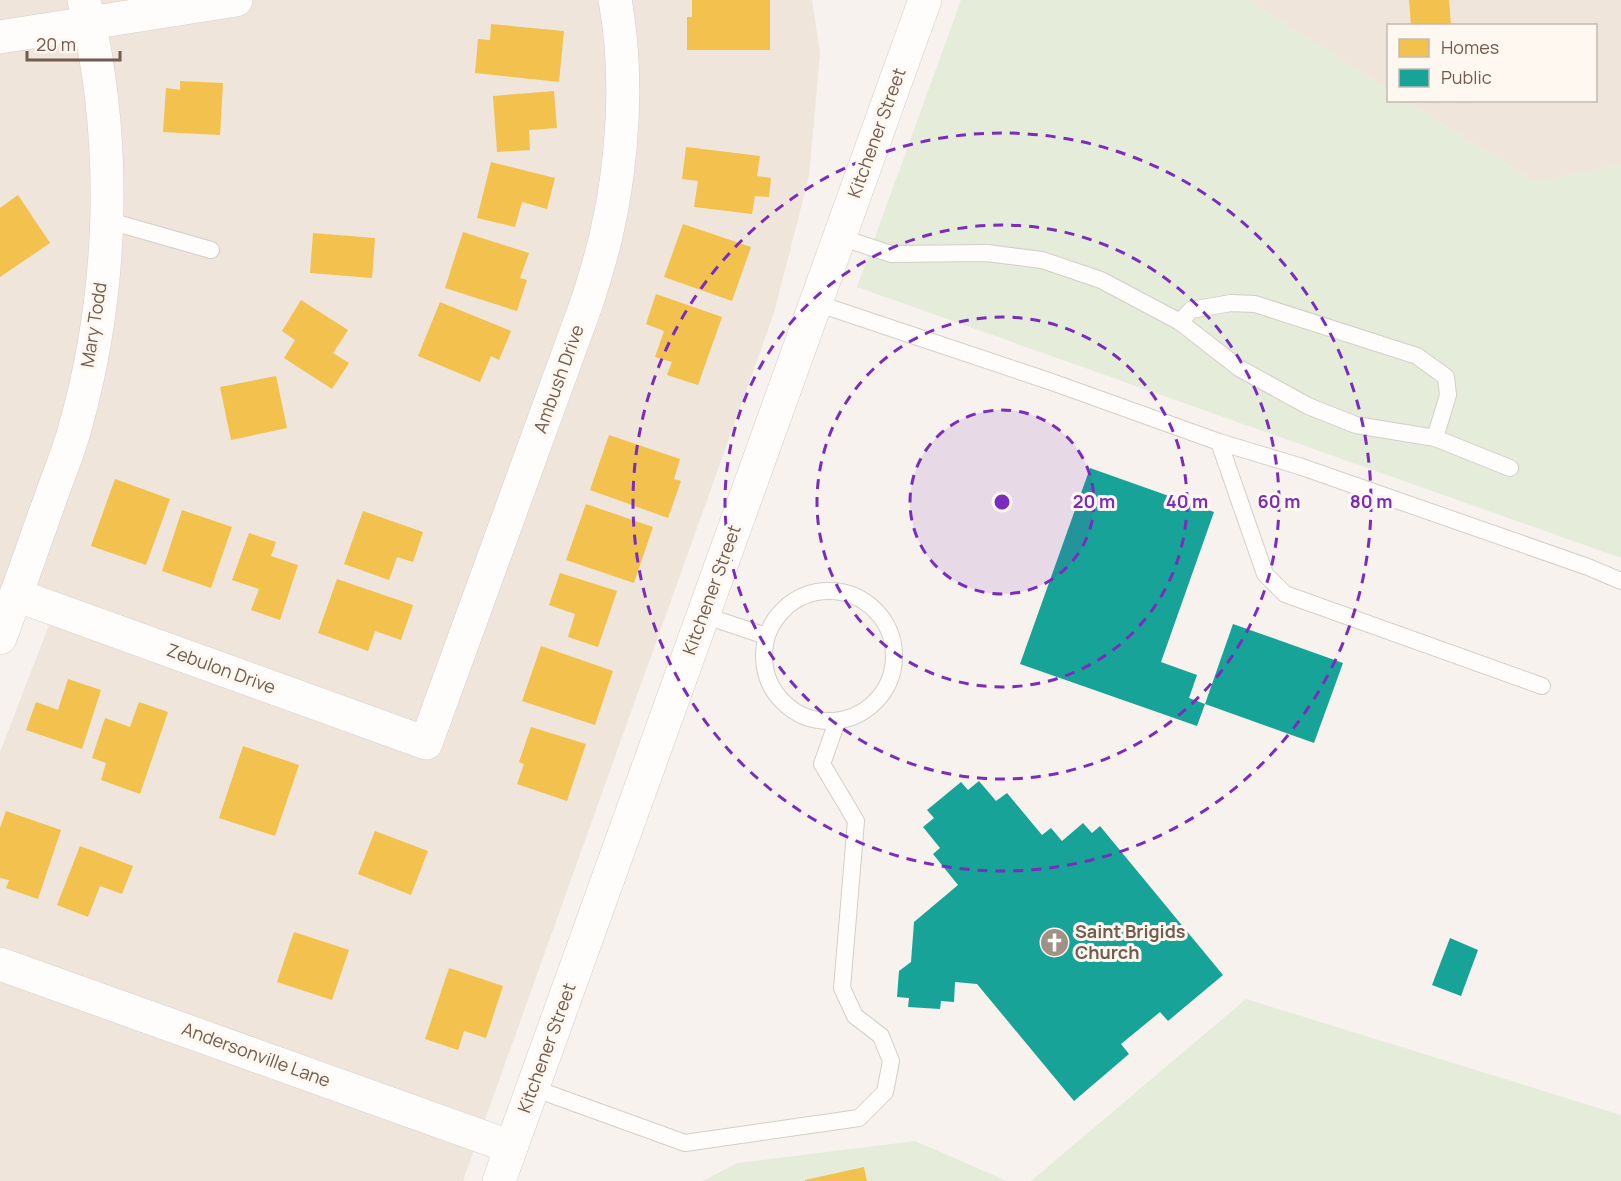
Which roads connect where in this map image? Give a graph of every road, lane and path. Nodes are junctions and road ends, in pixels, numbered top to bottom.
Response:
1 (236, 0) edge
2 (615, 0) edge
3 (925, 0) edge
4 (87, 12) edge
5 (0, 37) edge
6 (106, 220) junction
7 (840, 237) junction
8 (211, 250) dead end
9 (816, 303) junction
10 (1180, 322) junction
11 (1435, 438) junction
12 (1219, 442) junction
13 (1510, 468) dead end
14 (1621, 582) edge
15 (16, 594) junction
16 (703, 615) junction
17 (766, 636) junction
18 (0, 638) edge
19 (1542, 686) dead end
20 (837, 722) junction
21 (426, 743) joint
22 (0, 964) edge
23 (533, 1088) junction
24 (511, 1147) junction
25 (499, 1181) edge

1 - 4 street
2 - 21 street, Ambush Drive
3 - 7 street, Kitchener Street
4 - 5 street
4 - 6 street, Mary Todd
6 - 8 lane
6 - 15 street, Mary Todd
7 - 9 street, Kitchener Street
7 - 10 lane
9 - 12 lane
9 - 16 street, Kitchener Street
10 - 11 lane
10 - 11 lane
11 - 13 lane
12 - 14 lane
12 - 19 lane
15 - 18 street, Mary Todd
15 - 21 street, Zebulon Drive
16 - 17 lane
16 - 23 street, Kitchener Street
17 - 20 lane
17 - 20 lane
20 - 23 lane
22 - 24 street, Andersonville Lane
23 - 24 street, Kitchener Street
24 - 25 street, Kitchener Street

